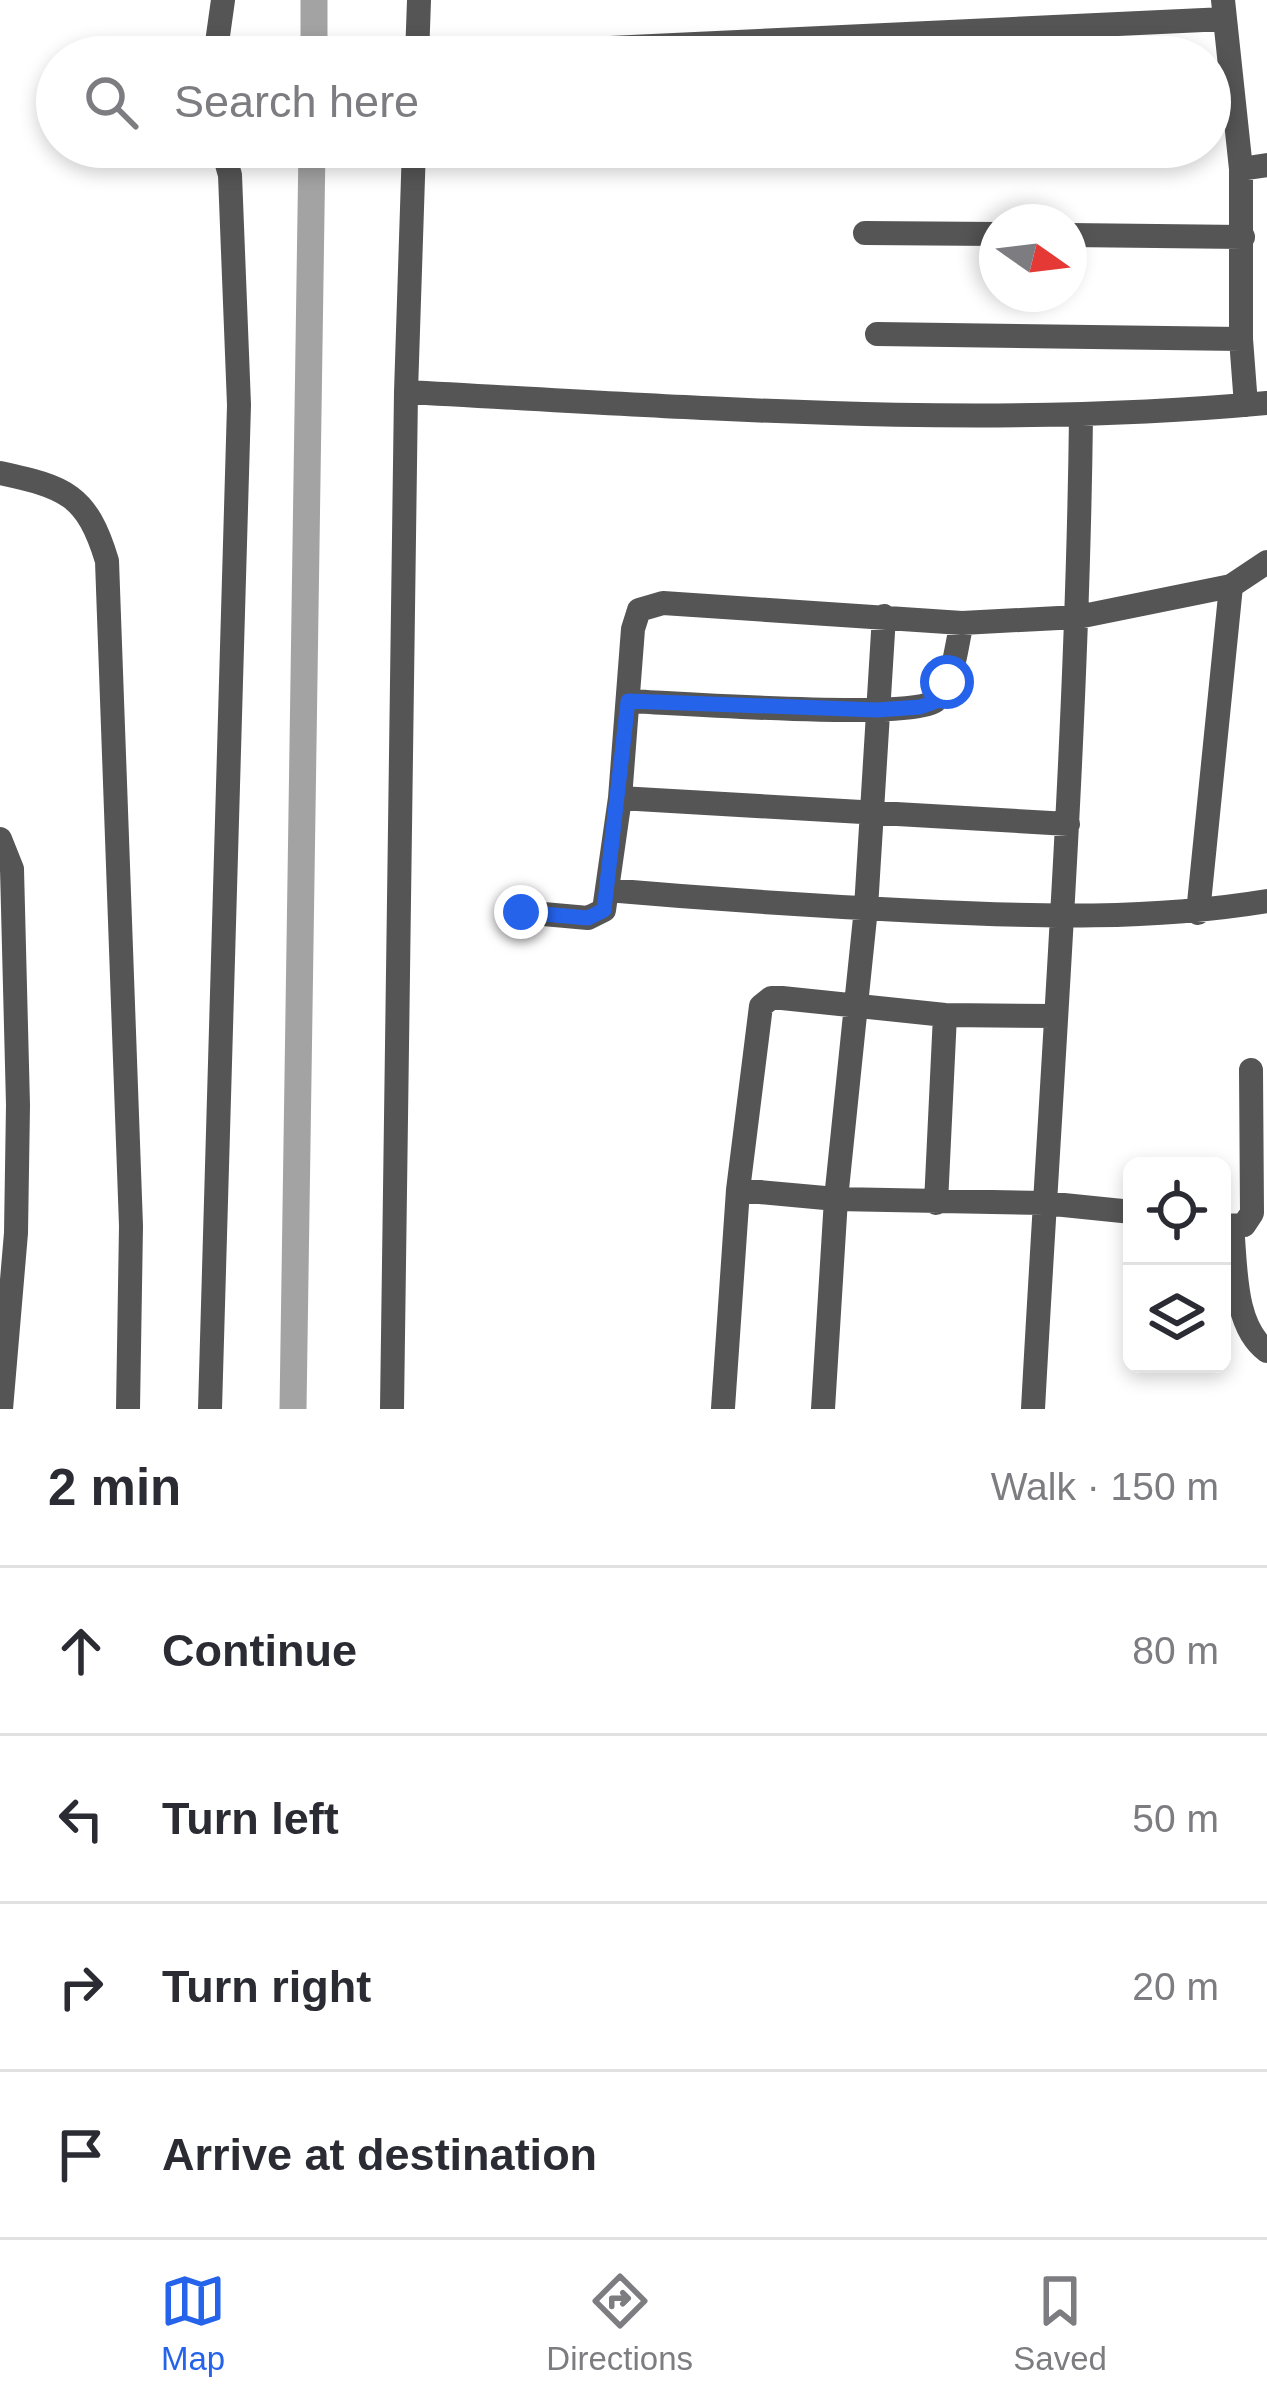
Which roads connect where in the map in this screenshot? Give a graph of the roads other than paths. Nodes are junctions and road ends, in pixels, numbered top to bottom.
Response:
1 (223, 0) edge
2 (419, 0) edge
3 (1224, 9) edge
4 (217, 36) edge
5 (418, 36) edge
6 (770, 36) edge
7 (1231, 75) edge
8 (1267, 166) edge
9 (228, 168) edge
10 (413, 168) edge
11 (1241, 169) junction
12 (865, 233) dead end
13 (979, 235) edge
14 (1087, 235) edge
15 (1243, 237) junction
16 (878, 334) dead end
17 (1241, 339) junction
18 (406, 392) junction
19 (1256, 404) edge
20 (1081, 417) junction
21 (0, 473) edge
22 (1267, 562) edge
23 (1231, 586) junction
24 (884, 616) junction
25 (1078, 616) junction
26 (962, 622) junction
27 (628, 701) junction
28 (877, 710) junction
29 (620, 798) junction
30 (871, 815) junction
31 (1069, 824) junction
32 (0, 839) edge
33 (607, 890) junction
34 (1267, 901) edge
35 (866, 908) junction
36 (521, 912) dead end
37 (1198, 913) junction
38 (1064, 916) junction
39 (8, 965) edge
40 (855, 1003) junction
41 (945, 1015) junction
42 (1055, 1016) junction
43 (1252, 1070) dead end
44 (9, 1105) edge
45 (738, 1190) junction
46 (836, 1199) junction
47 (936, 1203) junction
48 (1044, 1203) junction
49 (1123, 1211) edge
50 (1231, 1226) edge
51 (8, 1233) edge
52 (1231, 1246) edge
53 (1267, 1351) edge
54 (723, 1408) edge
55 (1, 1409) edge
56 (128, 1409) edge
57 (210, 1409) edge
58 (392, 1409) edge
59 (823, 1409) edge
60 (1033, 1409) edge

1 - 4 street
2 - 5 street
3 - 6 street
7 - 11 street
8 - 11 street
9 - 57 street
10 - 18 street
11 - 15 street
12 - 13 street
14 - 15 street
15 - 17 street
16 - 17 street
17 - 19 street
18 - 20 street
18 - 58 street
19 - 20 street
20 - 25 street
21 - 56 street
22 - 23 street
23 - 25 street
23 - 37 street
24 - 26 street
24 - 27 street
24 - 28 street
25 - 26 street
25 - 31 street
26 - 28 street
27 - 28 street
27 - 29 street
28 - 30 street
29 - 30 street
29 - 33 street
30 - 31 street
30 - 35 street
31 - 38 street
32 - 39 street
33 - 35 street
33 - 36 street
34 - 37 street
35 - 38 street
35 - 40 street
37 - 38 street
38 - 42 street
39 - 44 street
40 - 41 street
40 - 45 street
40 - 46 street
41 - 42 street
41 - 47 street
42 - 48 street
43 - 50 street
44 - 51 street
45 - 46 street
45 - 54 street
46 - 47 street
46 - 59 street
47 - 48 street
48 - 49 street
48 - 60 street
51 - 55 street
52 - 53 street

